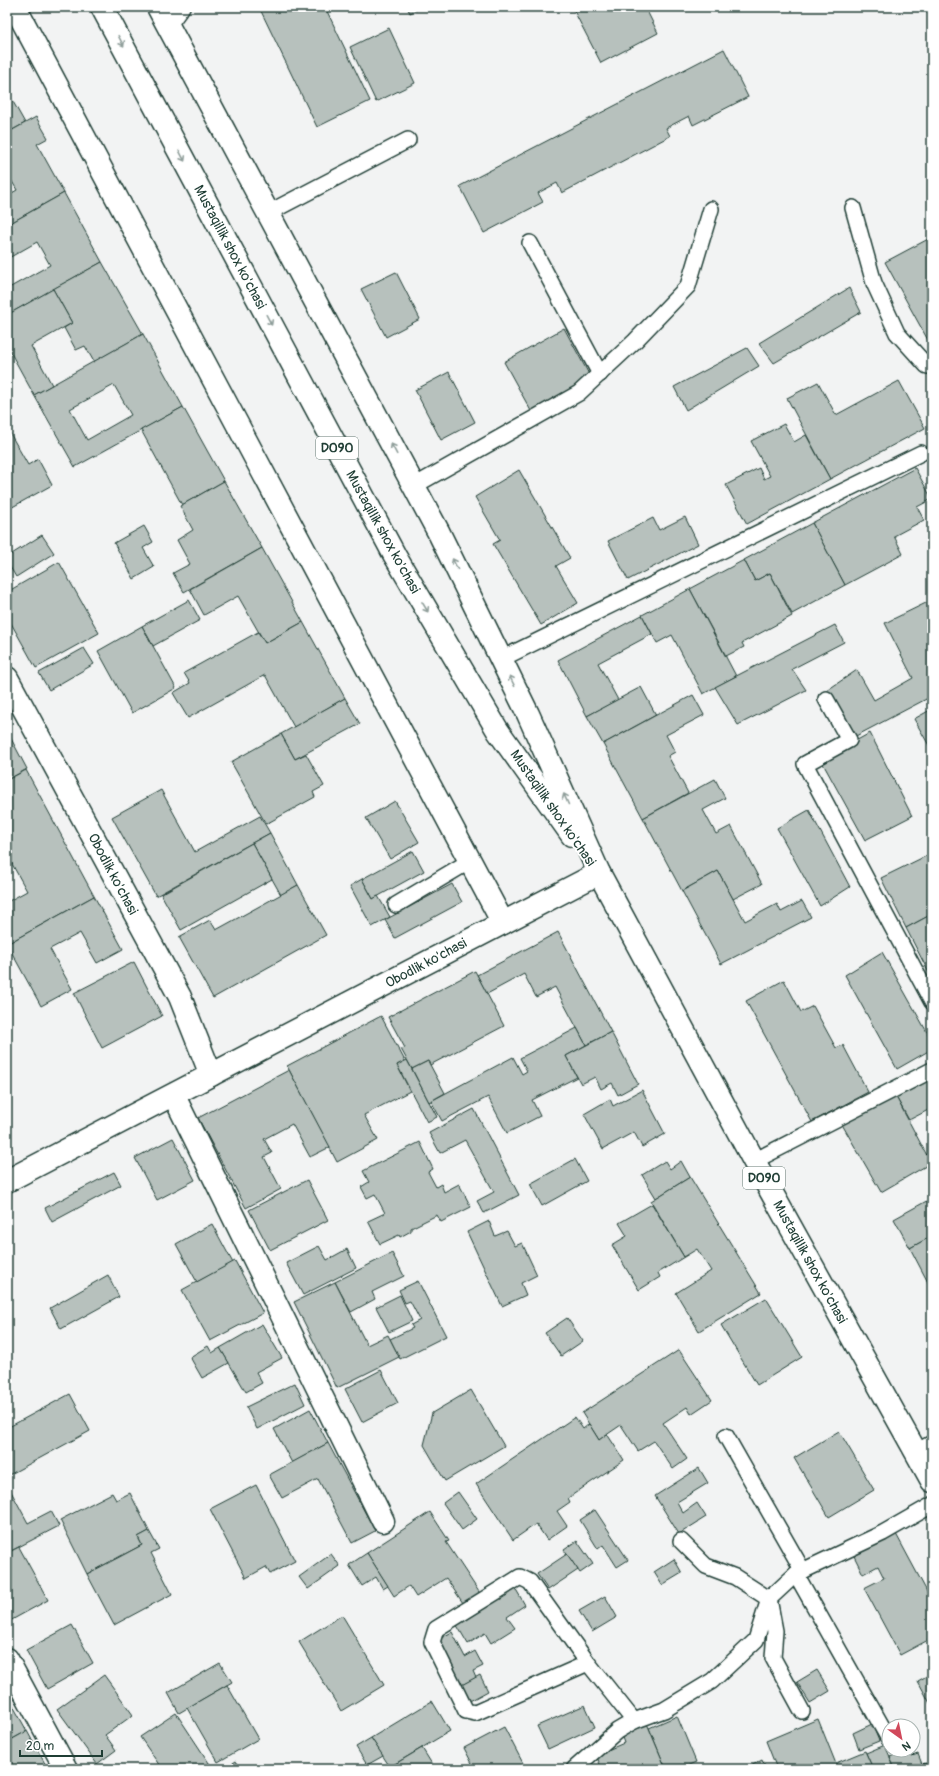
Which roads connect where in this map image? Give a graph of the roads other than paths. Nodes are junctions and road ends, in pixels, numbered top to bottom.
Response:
1 (15, 7) edge
2 (102, 7) edge
3 (182, 7) edge
4 (163, 16) edge
5 (408, 140) dead end
6 (853, 208) dead end
7 (711, 209) dead end
8 (268, 213) junction
9 (530, 243) dead end
10 (932, 366) edge
11 (600, 374) junction
12 (921, 453) dead end
13 (414, 486) junction
14 (501, 659) junction
15 (7, 678) edge
16 (826, 699) dead end
17 (470, 861) junction
18 (599, 873) junction
19 (396, 906) dead end
20 (503, 923) junction
21 (932, 1002) edge
22 (932, 1070) edge
23 (211, 1075) junction
24 (174, 1096) junction
25 (754, 1162) junction
26 (7, 1181) edge
27 (726, 1436) dead end
28 (924, 1447) edge
29 (932, 1481) edge
30 (932, 1505) edge
31 (383, 1521) dead end
32 (681, 1541) dead end
33 (800, 1573) junction
34 (769, 1599) junction
35 (7, 1659) edge
36 (588, 1663) junction
37 (802, 1711) dead end
38 (634, 1722) junction
39 (881, 1724) edge
40 (66, 1769) edge
41 (574, 1769) edge

1 - 17 street
2 -> 18 street, Mustaqillik shox ko'chasi / D090
3 - 4 lane
4 - 8 street, Mustaqillik shox ko'chasi / D090
5 - 8 lane
6 - 10 lane
7 - 11 lane
13 -> 8 street, Mustaqillik shox ko'chasi / D090
9 - 11 lane
11 - 13 lane
12 - 14 lane
14 -> 13 street, Mustaqillik shox ko'chasi / D090
18 -> 14 street, Mustaqillik shox ko'chasi / D090
15 - 23 street, Obodlik ko'chasi
16 - 21 lane
17 - 19 lane
17 - 20 street
18 - 20 street, Obodlik ko'chasi
18 - 25 street, Mustaqillik shox ko'chasi / D090
20 - 23 street, Obodlik ko'chasi
22 - 25 lane
23 - 24 street, Obodlik ko'chasi
24 - 26 street, Obodlik ko'chasi
24 - 31 street
25 - 28 street, Mustaqillik shox ko'chasi / D090
27 - 33 lane
28 - 29 street, Mustaqillik shox ko'chasi / D090
30 - 33 lane
32 - 34 lane
33 - 34 lane
33 - 39 lane
34 - 37 lane
34 - 38 lane
35 - 40 street
36 - 36 lane
36 - 38 lane
38 - 41 lane

